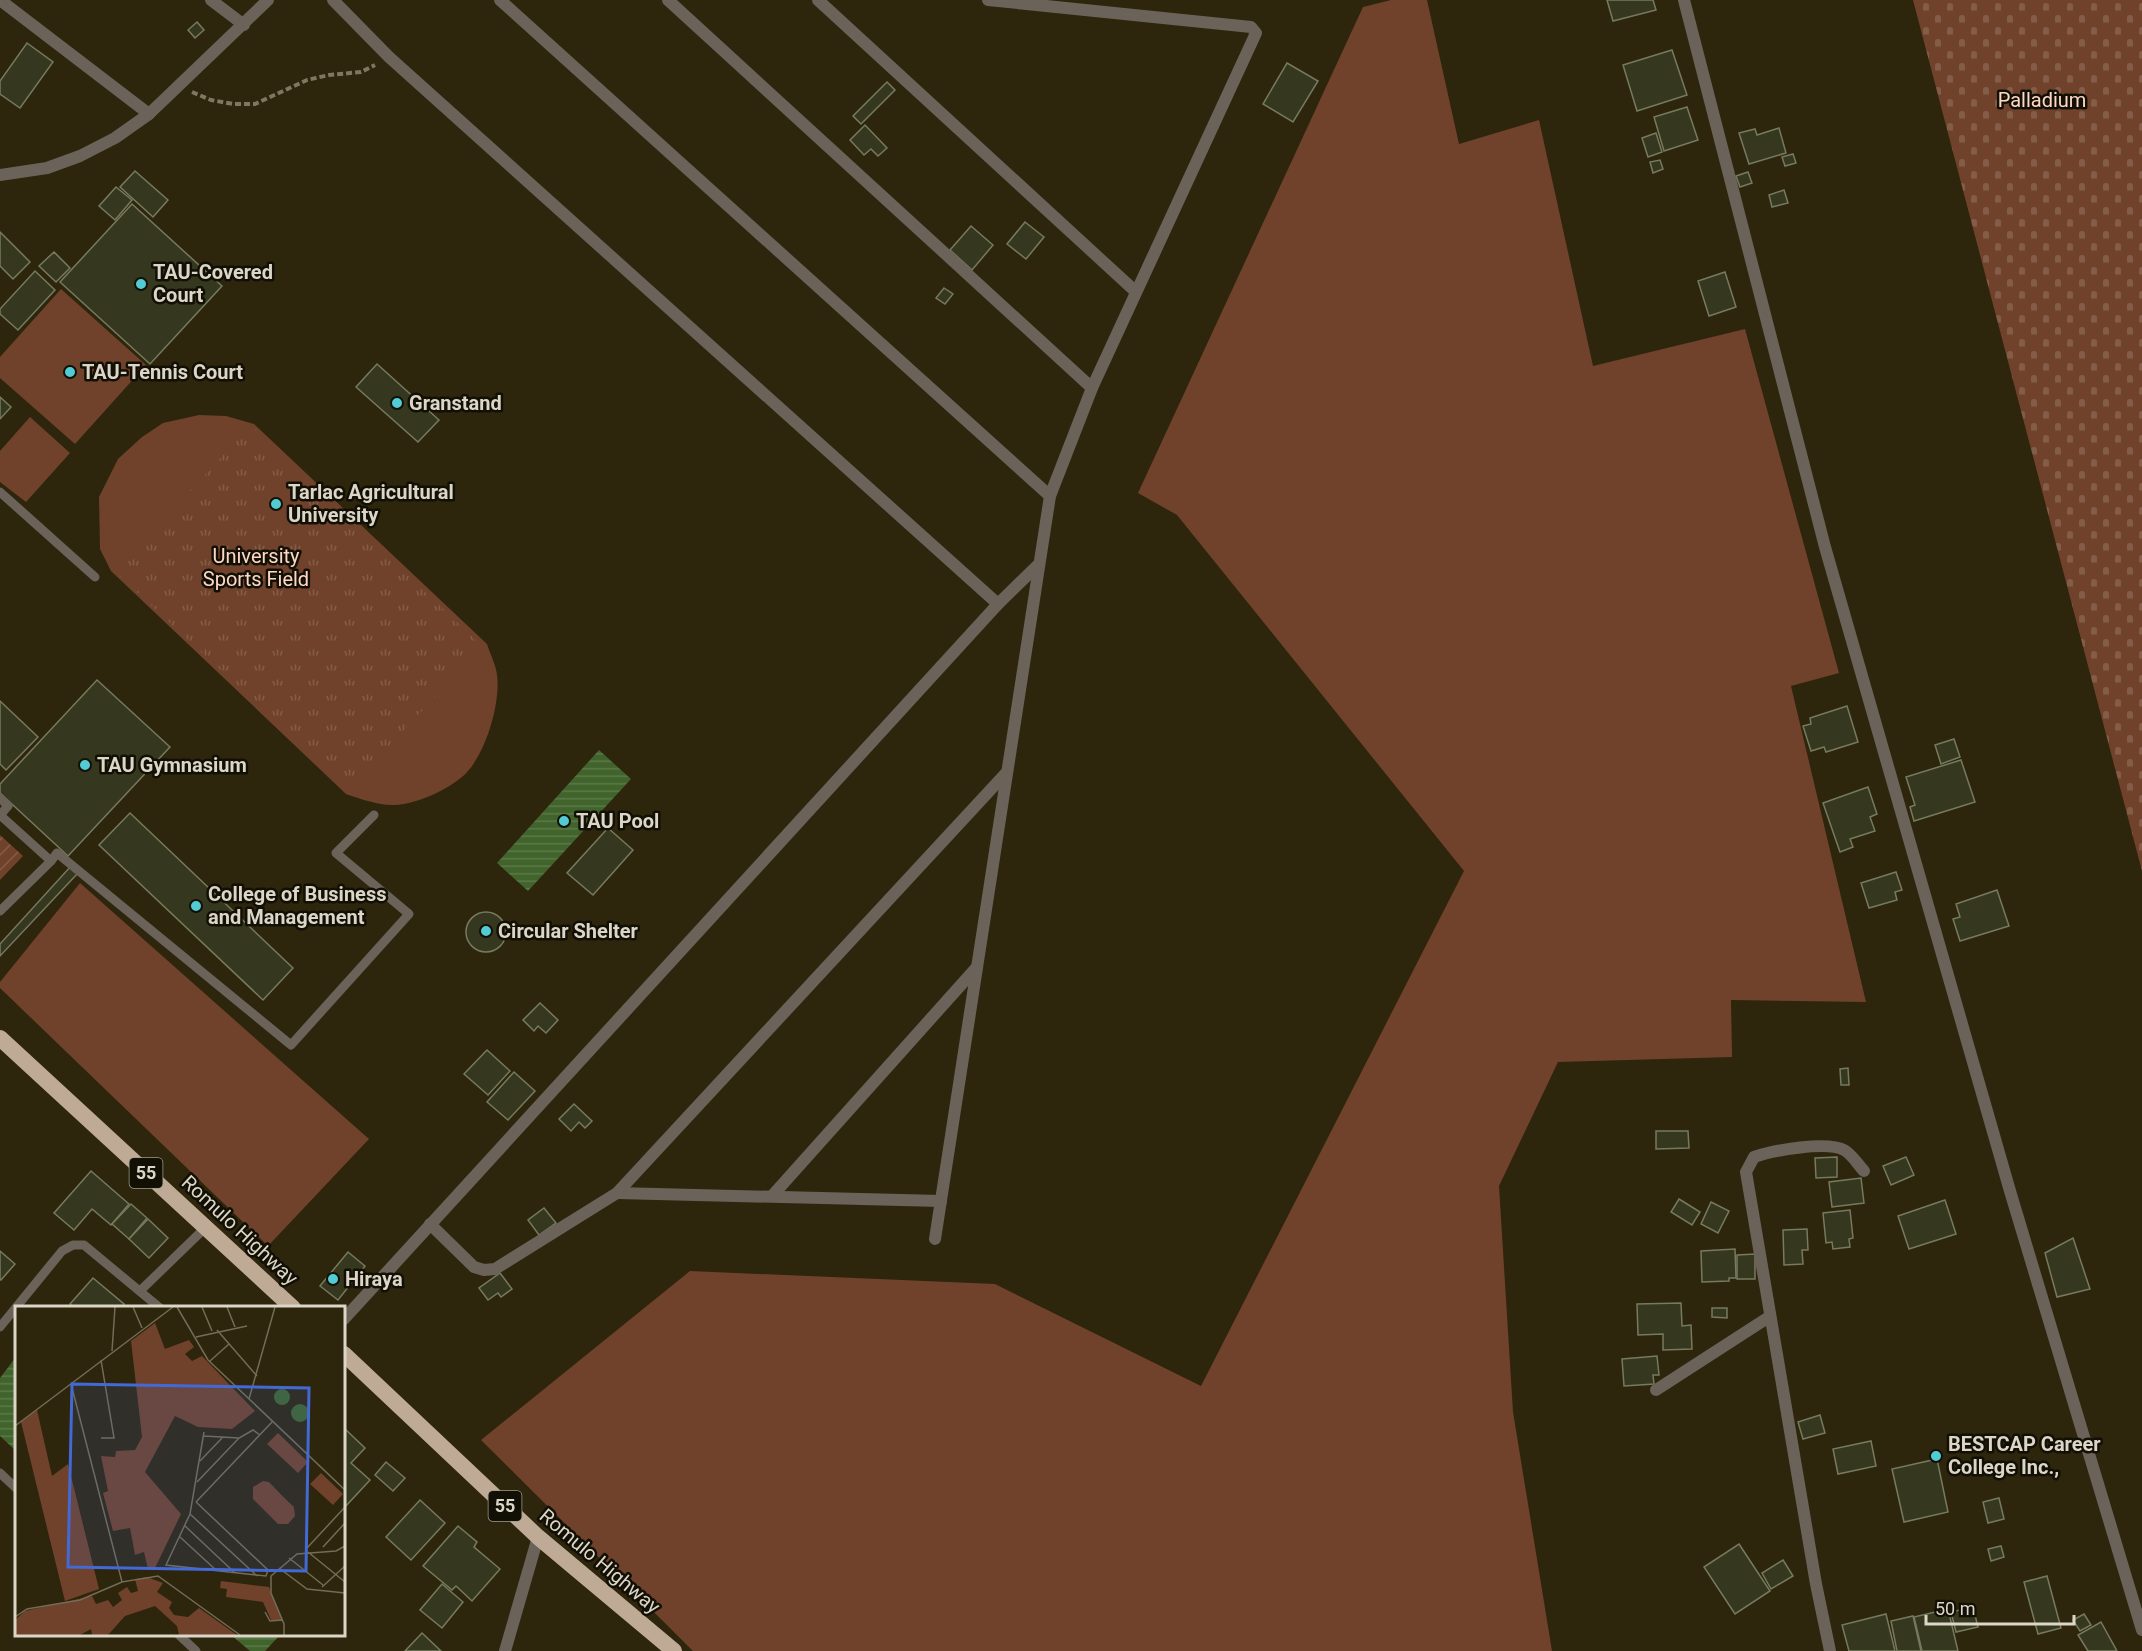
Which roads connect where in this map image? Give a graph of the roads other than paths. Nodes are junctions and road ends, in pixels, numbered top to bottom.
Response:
1 (0, 0) edge
2 (210, 0) edge
3 (268, 0) edge
4 (333, 0) edge
5 (500, 0) edge
6 (668, 0) edge
7 (818, 0) edge
8 (988, 0) edge
9 (1684, 0) edge
10 (244, 25) junction
11 (149, 114) junction
12 (0, 175) edge
13 (1135, 291) junction
14 (1092, 388) junction
15 (0, 492) edge
16 (1050, 496) junction
17 (1039, 564) junction
18 (95, 577) dead end
19 (998, 604) junction
20 (1007, 772) junction
21 (0, 798) edge
22 (0, 814) edge
23 (374, 815) dead end
24 (51, 861) junction
25 (0, 911) edge
26 (977, 967) junction
27 (0, 1038) edge
28 (1864, 1171) dead end
29 (617, 1193) junction
30 (772, 1196) junction
31 (941, 1201) junction
32 (430, 1224) junction
33 (206, 1227) junction
34 (935, 1239) dead end
35 (140, 1292) junction
36 (17, 1306) edge
37 (158, 1306) edge
38 (291, 1306) edge
39 (15, 1309) edge
40 (1769, 1317) junction
41 (345, 1318) edge
42 (0, 1327) edge
43 (345, 1355) edge
44 (1656, 1390) dead end
45 (0, 1473) edge
46 (15, 1487) edge
47 (538, 1537) junction
48 (2142, 1630) edge
49 (179, 1636) edge
50 (196, 1651) edge
51 (505, 1651) edge
52 (674, 1651) edge
53 (1830, 1651) edge

1 - 11 street
2 - 10 street
3 - 10 street
4 - 19 street
5 - 16 street
6 - 14 street
7 - 13 street
8 - 13 street
9 - 48 street
10 - 11 street
11 - 12 street
13 - 14 street
14 - 16 street
15 - 18 lane
16 - 17 street
17 - 19 street
17 - 20 street
19 - 32 street
20 - 26 street
20 - 29 street
21 - 22 lane
22 - 24 lane
23 - 24 lane
24 - 25 lane
26 - 30 street
26 - 31 street
27 - 33 highway, Romulo Highway / 55
28 - 40 street
29 - 30 street
29 - 32 street
30 - 31 street
31 - 34 street
32 - 41 street
33 - 35 lane
33 - 38 highway, Romulo Highway / 55
35 - 36 lane
35 - 37 lane
39 - 42 lane
40 - 44 street
40 - 53 street
43 - 47 highway, Romulo Highway / 55
45 - 46 lane
47 - 51 street
47 - 52 highway, Romulo Highway / 55
49 - 50 lane

